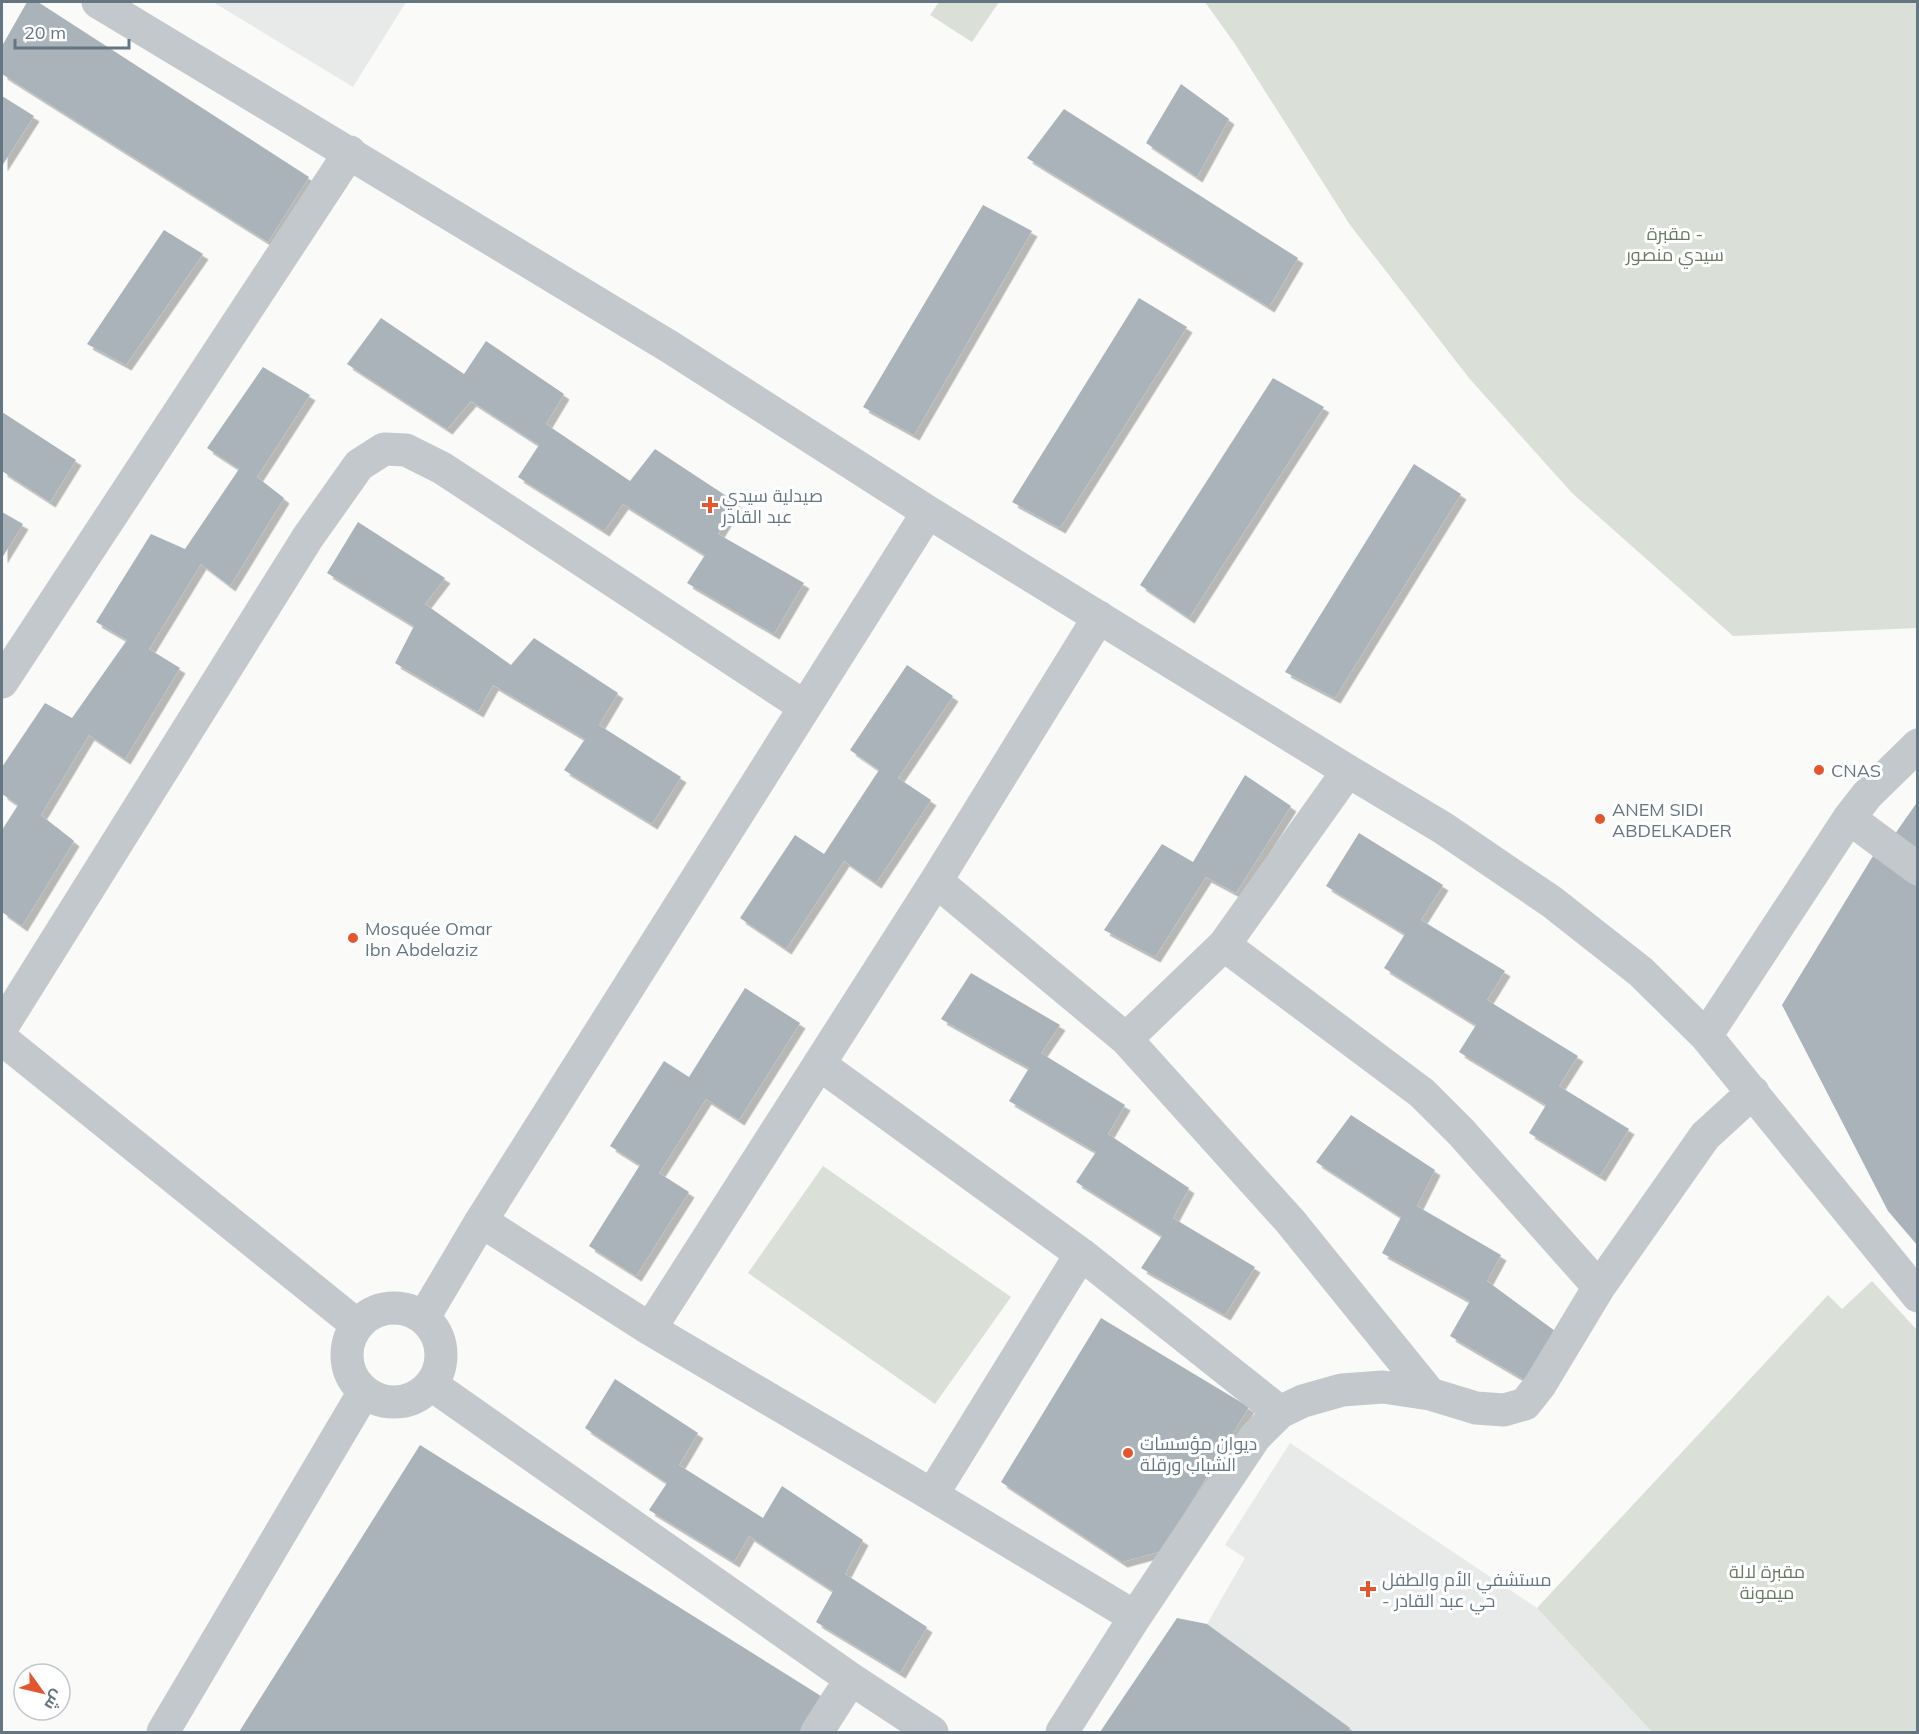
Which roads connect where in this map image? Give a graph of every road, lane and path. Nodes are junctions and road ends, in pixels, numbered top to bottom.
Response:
1 (98, 2) edge
2 (350, 152) junction
3 (928, 512) junction
4 (1099, 617) junction
5 (2, 682) edge
6 (805, 707) junction
7 (1917, 745) edge
8 (1348, 771) junction
9 (1849, 818) junction
10 (1917, 869) edge
11 (936, 881) junction
12 (1224, 945) junction
13 (2, 1027) edge
14 (1706, 1036) junction
15 (2, 1039) edge
16 (1126, 1039) junction
17 (819, 1064) junction
18 (1753, 1092) junction
19 (481, 1221) junction
20 (1081, 1254) junction
21 (1599, 1287) junction
22 (1917, 1296) edge
23 (424, 1317) junction
24 (357, 1325) junction
25 (650, 1329) junction
26 (432, 1385) junction
27 (364, 1392) junction
28 (1430, 1394) junction
29 (1280, 1412) junction
30 (932, 1495) junction
31 (1135, 1617) junction
32 (851, 1679) junction
33 (163, 1732) edge
34 (817, 1732) edge
35 (932, 1732) edge
36 (1062, 1732) edge

1 - 2 street
2 - 3 street
2 - 5 street
3 - 4 street
3 - 6 street
4 - 8 street
4 - 11 street
6 - 13 street
6 - 19 street
7 - 9 street
8 - 12 street
8 - 14 street
9 - 10 street
9 - 14 street
11 - 16 street
11 - 17 street
12 - 16 street
12 - 21 street
14 - 18 street
15 - 24 street
16 - 28 street
17 - 20 street
17 - 25 street
18 - 21 street
18 - 22 street
19 - 23 street
19 - 25 street
20 - 29 street
20 - 30 street
21 - 28 street
23 - 24 street
23 - 26 street
24 - 27 street
25 - 30 street
26 - 27 street
26 - 32 street
27 - 33 street
28 - 29 street
29 - 31 street
30 - 31 street
31 - 36 street
32 - 34 street
32 - 35 street

